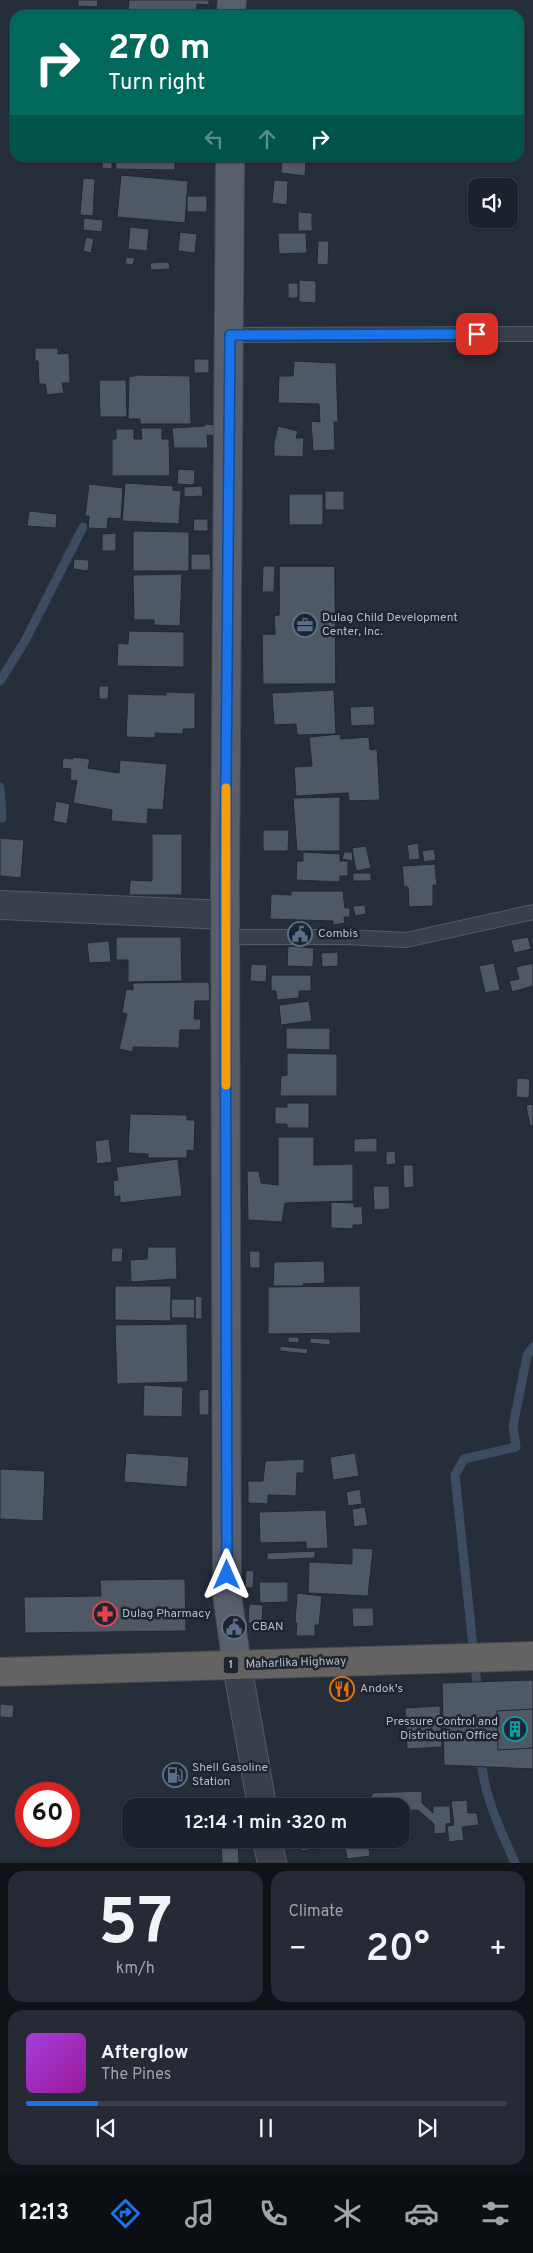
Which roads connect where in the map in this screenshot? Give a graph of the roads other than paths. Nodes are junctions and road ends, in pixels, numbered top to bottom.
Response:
1 (230, 162) edge
2 (533, 334) edge
3 (230, 335) junction
4 (0, 905) edge
5 (533, 912) edge
6 (225, 926) junction
7 (533, 1656) edge
8 (236, 1665) junction
9 (0, 1672) edge
10 (261, 1798) edge
11 (270, 1848) edge
12 (272, 1863) edge

1 - 3 main road
2 - 3 lane
3 - 6 main road
4 - 6 street
5 - 6 lane
6 - 8 main road
7 - 8 highway, Maharlika Highway / 1
8 - 9 highway, Maharlika Highway / 1
8 - 10 street
11 - 12 street

